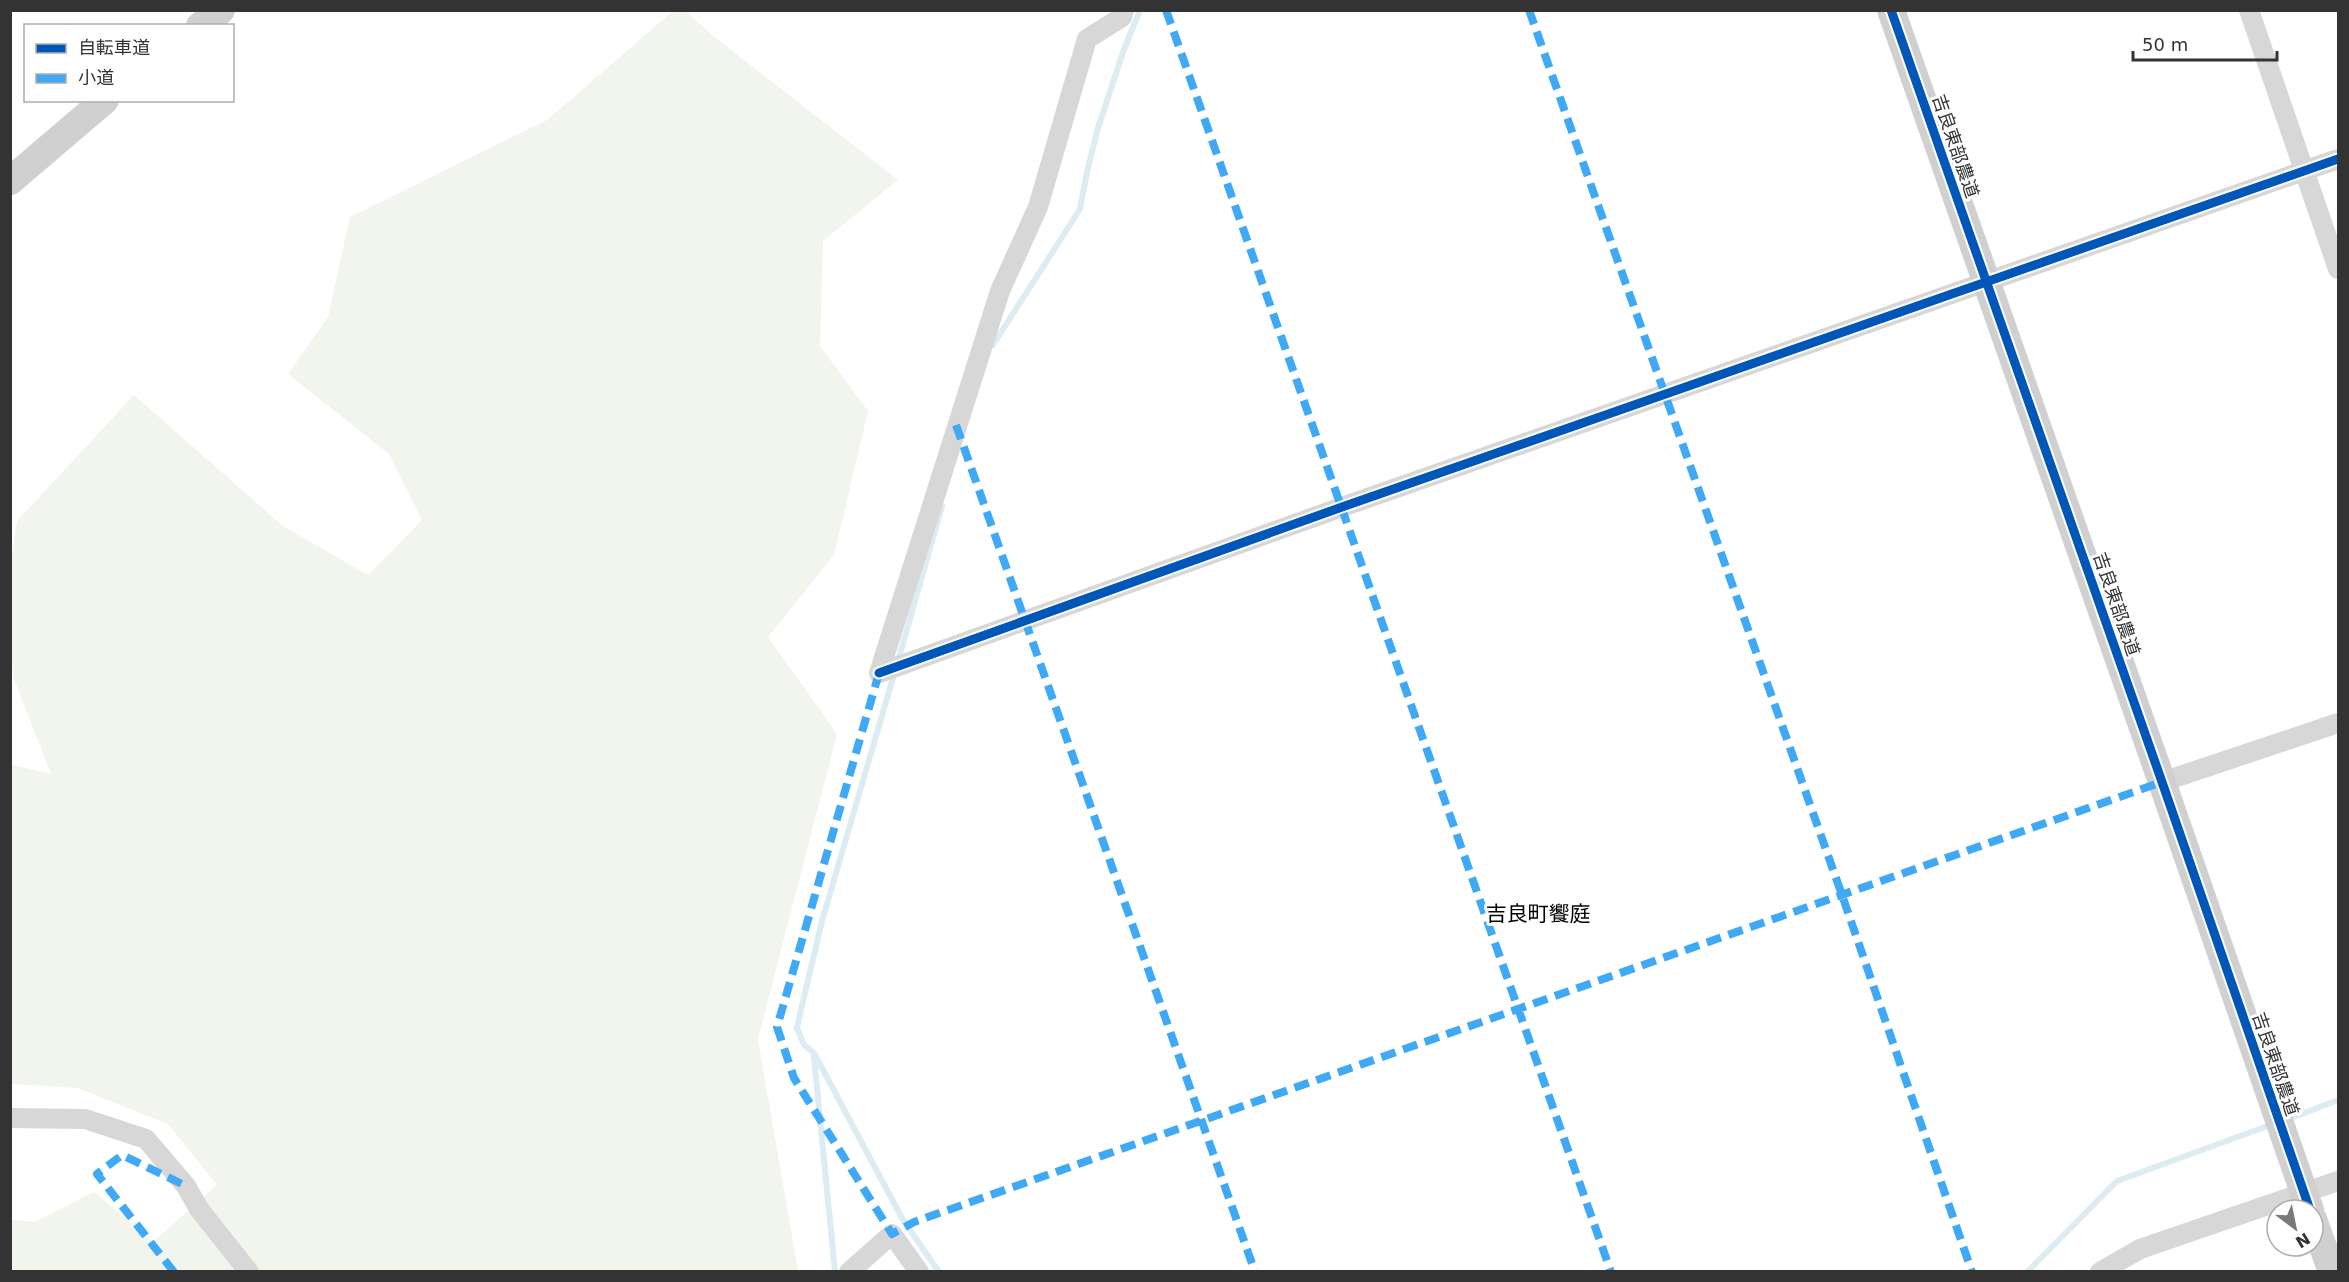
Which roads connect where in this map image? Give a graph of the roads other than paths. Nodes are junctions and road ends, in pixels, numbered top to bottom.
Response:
1 (221, 10) edge
2 (1124, 10) edge
3 (1891, 10) edge
4 (2249, 10) edge
5 (203, 24) edge
6 (102, 102) edge
7 (2338, 159) edge
8 (2304, 170) junction
9 (14, 172) edge
10 (2338, 269) edge
11 (1986, 281) junction
12 (2338, 723) edge
13 (2162, 782) junction
14 (10, 1118) edge
15 (2338, 1181) edge
16 (2305, 1198) edge
17 (2311, 1198) edge
18 (2265, 1213) edge
19 (2325, 1253) edge
20 (249, 1272) edge
21 (849, 1272) edge
22 (919, 1272) edge
23 (2100, 1272) edge
24 (2332, 1272) edge

1 - 5 street
2 - 11 street
3 - 11 street, 吉良東部農道
4 - 8 street
6 - 9 street
7 - 8 street
8 - 10 street
8 - 11 street
11 - 13 street, 吉良東部農道
12 - 13 street
13 - 16 street, 吉良東部農道
14 - 20 street
15 - 17 street
18 - 23 street
19 - 24 street
21 - 22 street

